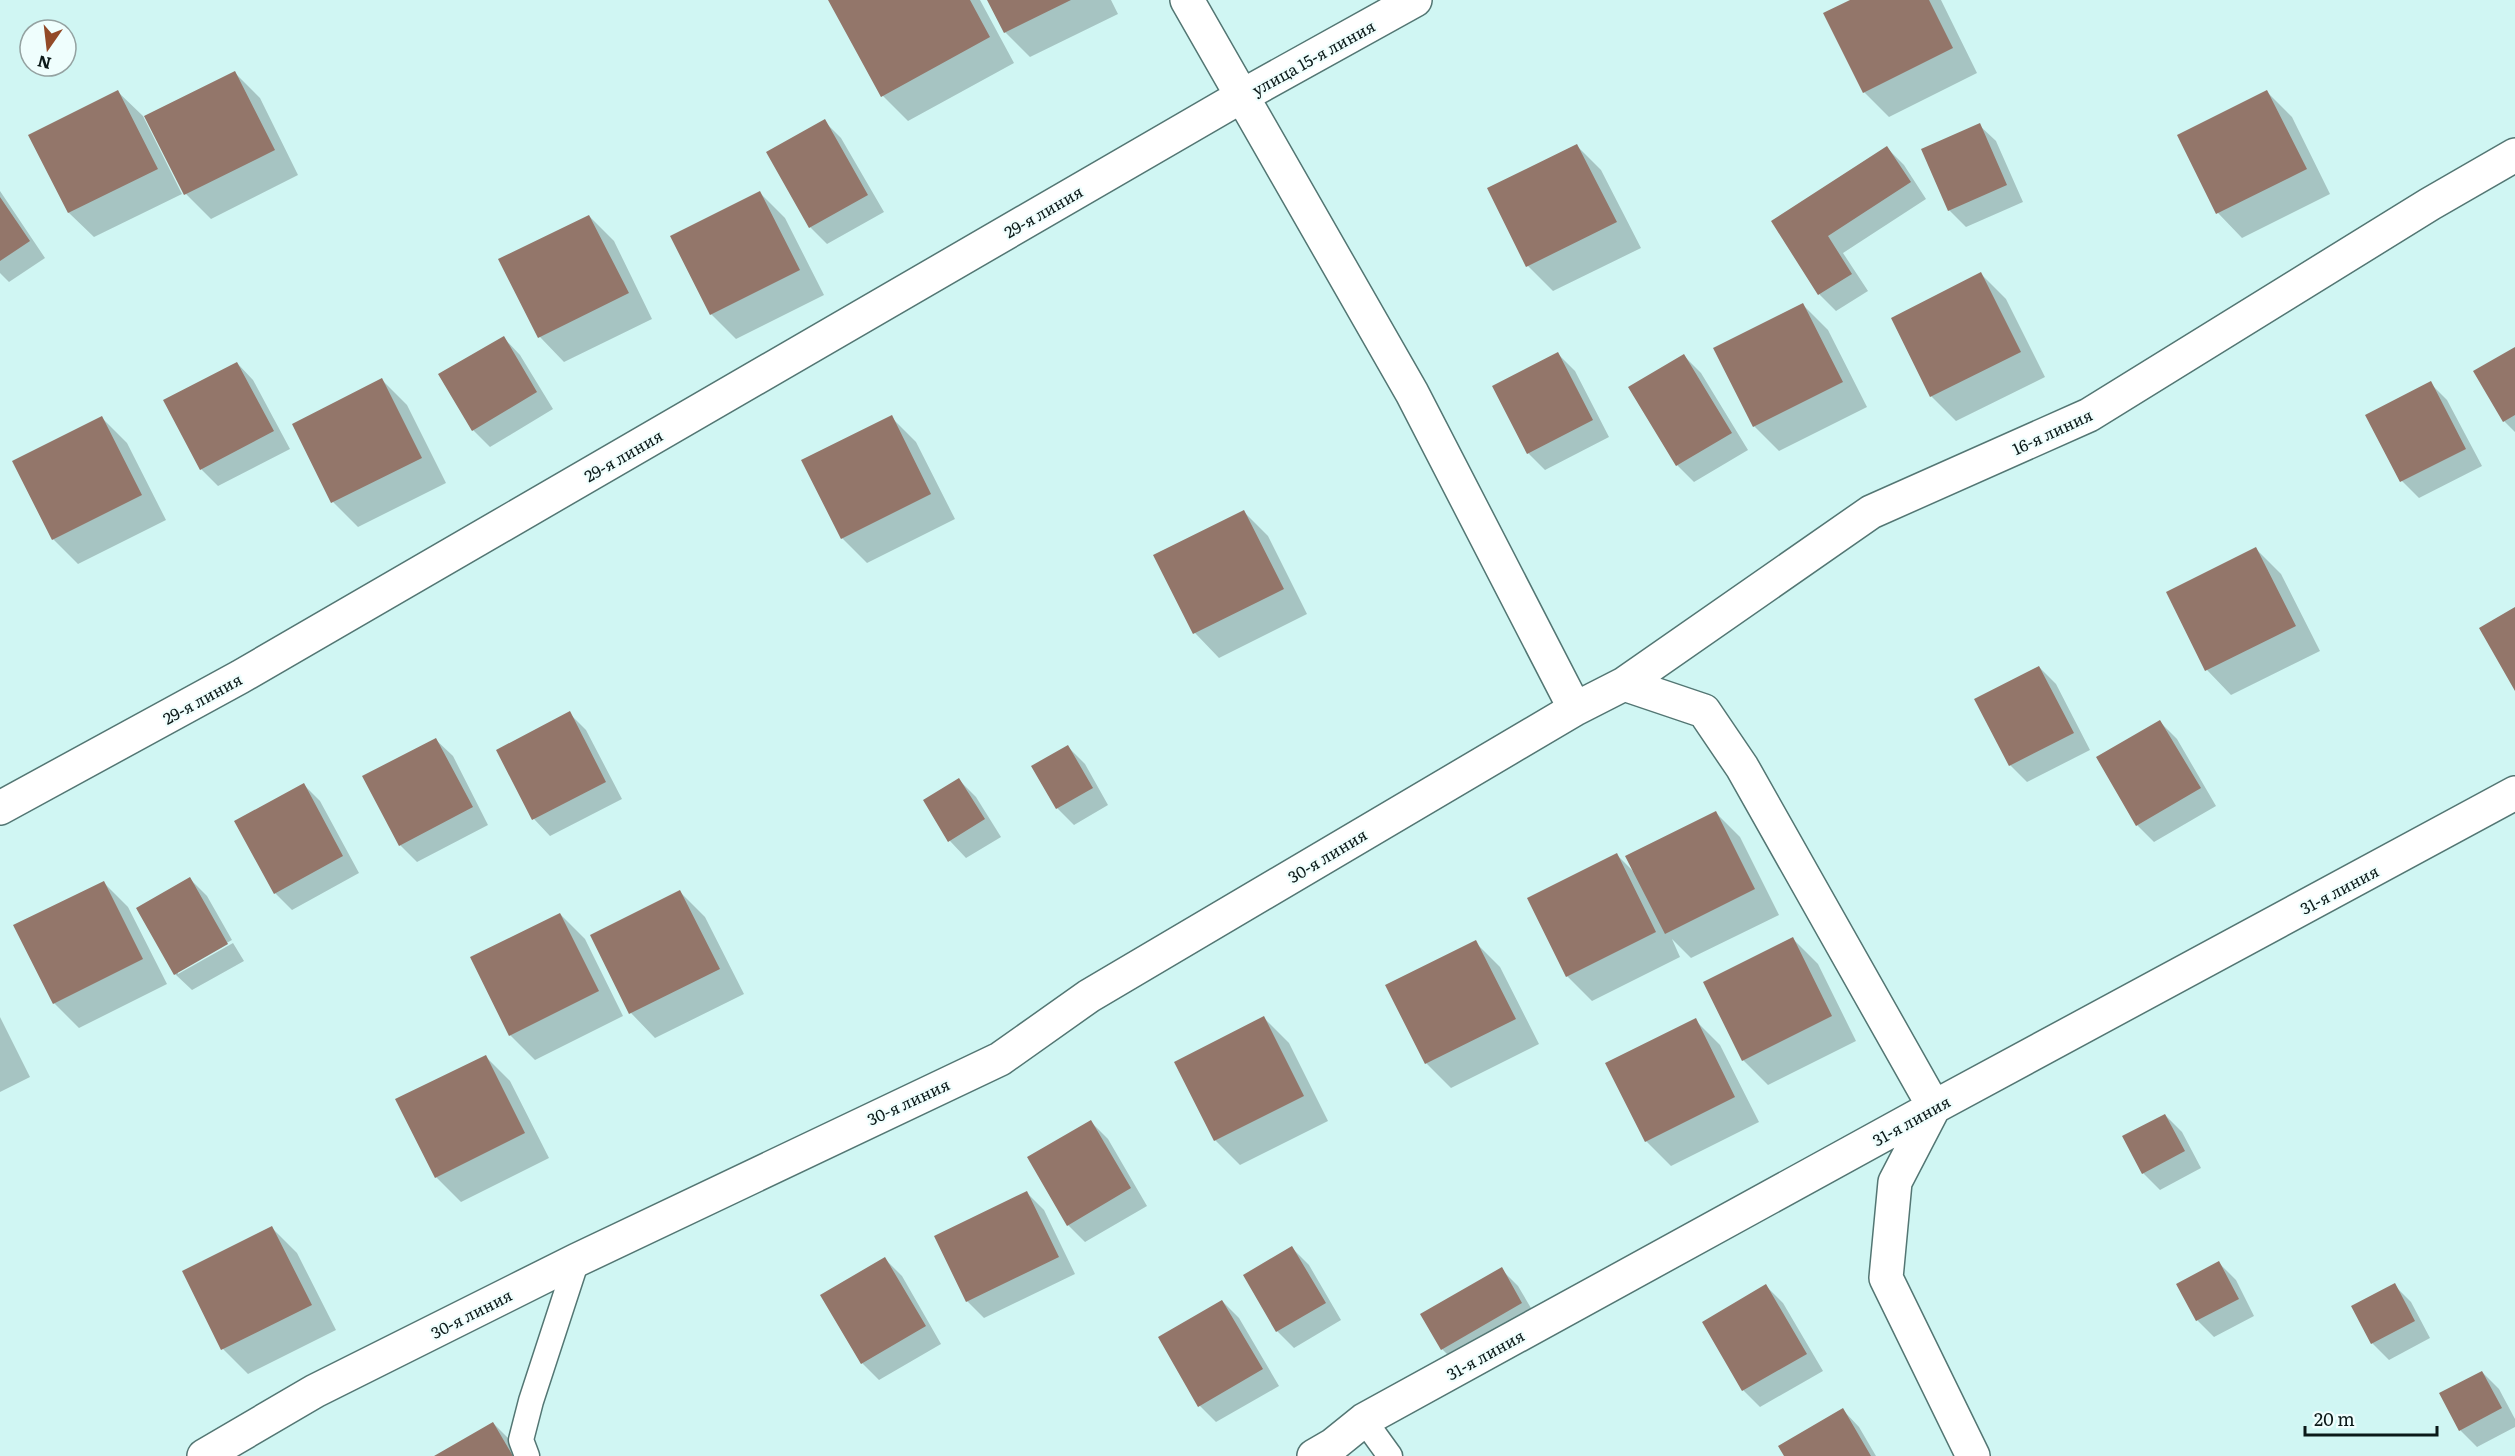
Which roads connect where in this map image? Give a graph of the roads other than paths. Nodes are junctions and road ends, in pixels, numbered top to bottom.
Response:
1 (1187, 0) edge
2 (1415, 0) edge
3 (1242, 96) junction
4 (2515, 155) edge
5 (1624, 684) junction
6 (1582, 705) junction
7 (2515, 793) edge
8 (0, 808) edge
9 (1934, 1107) junction
10 (577, 1260) junction
11 (1364, 1420) junction
12 (204, 1456) edge
13 (526, 1456) edge
14 (1314, 1456) edge
15 (1390, 1456) edge
16 (1974, 1456) edge

1 - 3 street
2 - 3 street, улица 15-я линия
3 - 6 street
3 - 8 street, 29-я линия
4 - 5 street, 16-я линия
5 - 6 street, 16-я линия
5 - 9 street
6 - 10 street, 30-я линия
7 - 9 street, 31-я линия
9 - 11 street, 31-я линия
9 - 16 street
10 - 12 street, 30-я линия
10 - 13 lane
11 - 14 street, 31-я линия
11 - 15 lane

